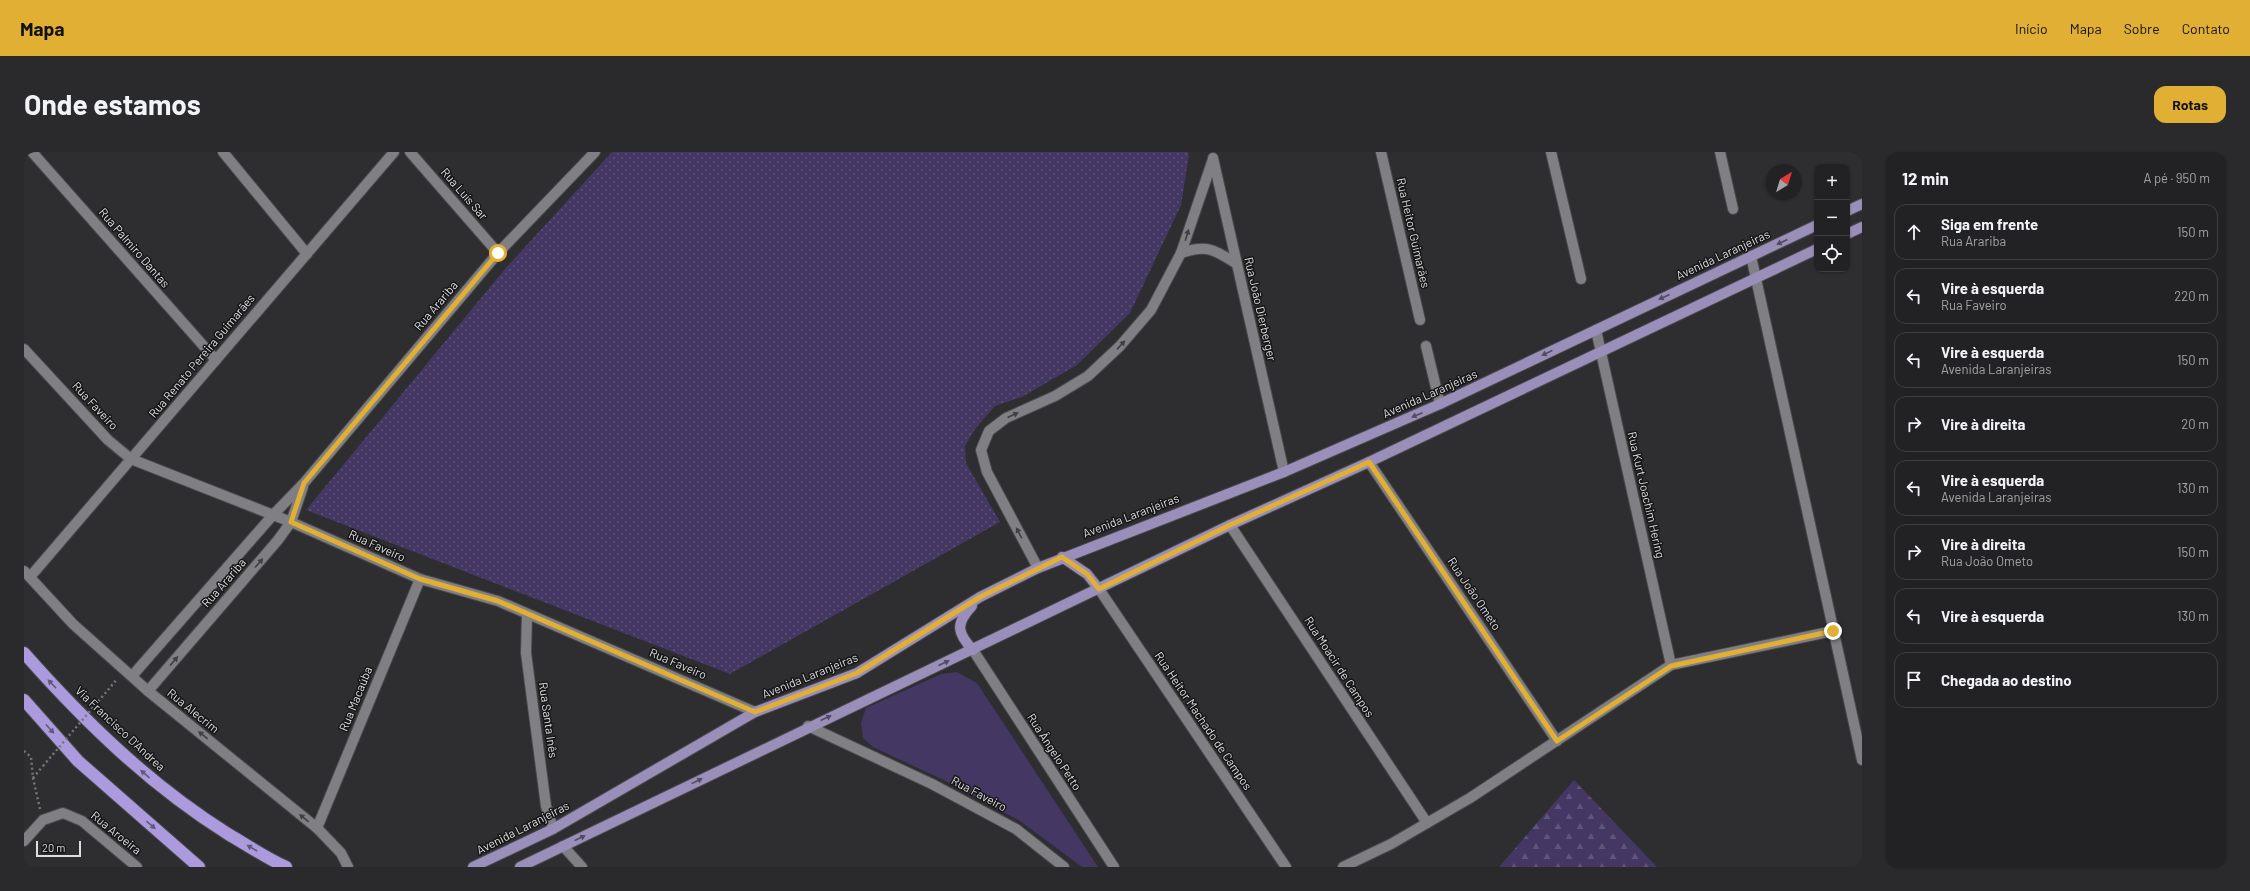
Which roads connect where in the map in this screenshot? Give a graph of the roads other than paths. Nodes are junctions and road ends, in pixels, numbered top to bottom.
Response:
1 (32, 152) edge
2 (223, 152) edge
3 (394, 152) edge
4 (410, 152) edge
5 (595, 152) edge
6 (1381, 152) edge
7 (1551, 152) edge
8 (1720, 152) edge
9 (1212, 155) edge
10 (1862, 204) edge
11 (1733, 209) dead end
12 (1850, 210) edge
13 (1814, 226) edge
14 (1862, 227) edge
15 (1850, 233) edge
16 (1814, 249) edge
17 (498, 253) junction
18 (1181, 253) junction
19 (306, 254) junction
20 (1751, 256) junction
21 (1237, 264) junction
22 (1756, 277) junction
23 (1581, 279) dead end
24 (1420, 320) dead end
25 (1596, 330) junction
26 (1426, 346) dead end
27 (24, 349) edge
28 (1600, 351) junction
29 (216, 360) junction
30 (1440, 404) junction
31 (131, 459) junction
32 (1369, 462) junction
33 (1284, 472) junction
34 (304, 483) junction
35 (273, 515) junction
36 (291, 522) junction
37 (1230, 525) junction
38 (1062, 557) junction
39 (1038, 568) junction
40 (27, 574) edge
41 (420, 579) junction
42 (1099, 589) junction
43 (980, 597) junction
44 (527, 614) junction
45 (1833, 631) junction
46 (973, 650) junction
47 (24, 653) edge
48 (1671, 666) junction
49 (132, 676) junction
50 (148, 691) junction
51 (24, 700) edge
52 (755, 712) junction
53 (808, 726) junction
54 (1557, 741) junction
55 (1862, 760) edge
56 (1427, 823) junction
57 (317, 828) junction
58 (552, 829) junction
59 (24, 841) edge
60 (563, 846) junction
61 (137, 867) edge
62 (199, 867) edge
63 (286, 867) edge
64 (348, 867) edge
65 (473, 867) edge
66 (520, 867) edge
67 (582, 867) edge
68 (1064, 867) edge
69 (1114, 867) edge
70 (1286, 867) edge
71 (1343, 867) edge

1 - 29 street, Rua Palmiro Dantas
2 - 19 street
3 - 19 street, Rua Renato Pereira Guimarães
4 - 17 street, Rua Luís Sar
5 - 17 street, Rua Arariba
6 - 24 street, Rua Heitor Guimarães
7 - 23 street
8 - 11 street
18 -> 9 street
9 - 21 street, Rua João Dierberger
10 - 12 main road
13 -> 20 main road, Avenida Laranjeiras
14 - 15 main road
16 - 22 main road
17 - 34 street, Rua Arariba
18 - 21 street
39 -> 18 street
19 - 29 street, Rua Renato Pereira Guimarães
20 - 22 street
20 -> 25 main road, Avenida Laranjeiras
21 - 33 street, Rua João Dierberger
22 - 28 main road
22 - 45 street
25 - 28 street, Rua Kurt Joachim Hering
25 -> 30 main road, Avenida Laranjeiras
26 - 30 street
27 - 31 street, Rua Faveiro
28 - 32 main road
28 - 48 street, Rua Kurt Joachim Hering
29 - 31 street, Rua Renato Pereira Guimarães
30 -> 33 main road, Avenida Laranjeiras
31 - 35 street, Rua Faveiro
31 - 40 street, Rua Renato Pereira Guimarães
32 - 37 main road
32 - 54 street, Rua João Ometo
33 - 38 main road, Avenida Laranjeiras
34 - 35 street, Rua Arariba
34 - 36 street, Rua Arariba
35 - 36 street, Rua Faveiro
35 - 49 street, Rua Arariba
36 - 41 street, Rua Faveiro
50 -> 36 street, Rua Arariba
37 - 42 main road
37 - 56 street, Rua Moacir de Campos
38 - 39 main road, Avenida Laranjeiras
38 - 42 main road
39 - 43 main road, Avenida Laranjeiras
40 - 49 street, Rua Alecrim
41 - 44 street, Rua Faveiro
41 - 57 street, Rua Macaúba
42 - 46 main road
42 - 70 street, Rua Heitor Machado de Campos
43 - 46 main road
43 - 52 main road, Avenida Laranjeiras
44 - 52 street, Rua Faveiro
44 - 58 street, Rua Santa Inês
45 - 48 street
45 - 55 street
53 -> 46 main road
46 - 69 street, Rua Ângelo Petto
63 -> 47 highway, Via Francisco D'Andrea
48 - 54 street
49 - 50 street, Rua Alecrim
57 -> 50 street, Rua Alecrim
51 -> 62 highway
52 - 58 main road, Avenida Laranjeiras
60 -> 53 main road
53 - 68 street, Rua Faveiro
54 - 56 street
56 - 71 street
57 - 64 street, Rua Alecrim
58 - 65 main road, Avenida Laranjeiras
59 - 61 street, Rua Aroeira
60 - 66 main road
60 - 67 street

